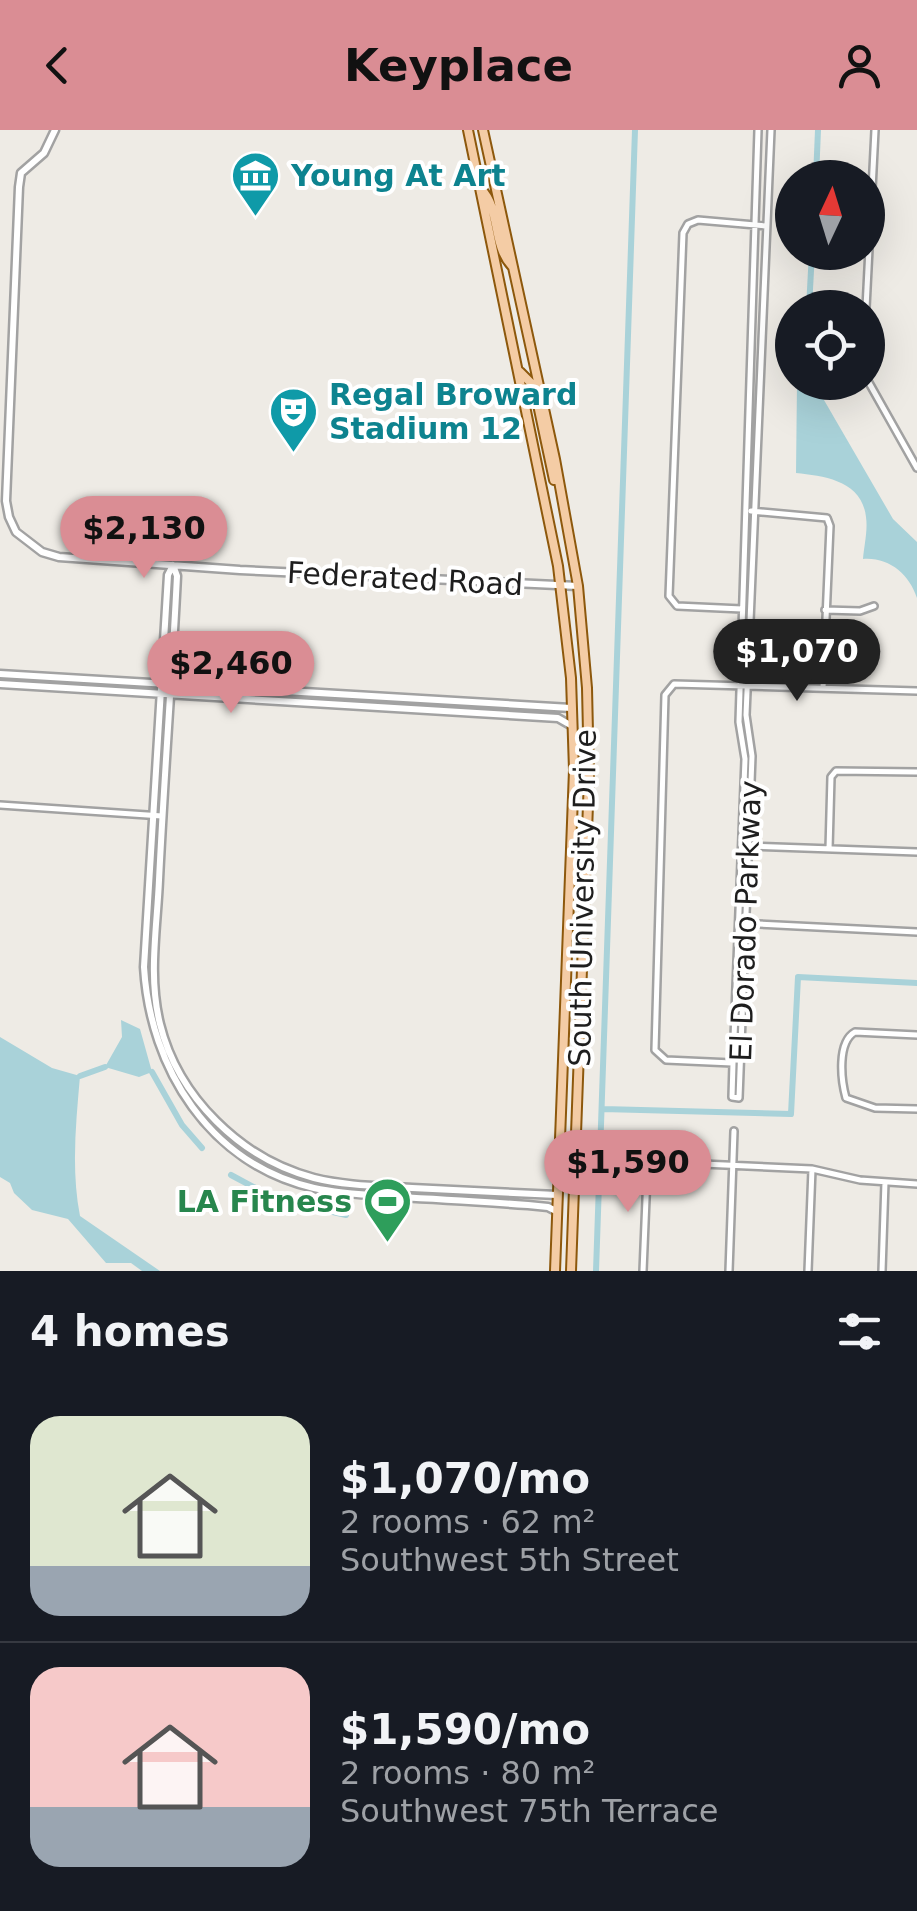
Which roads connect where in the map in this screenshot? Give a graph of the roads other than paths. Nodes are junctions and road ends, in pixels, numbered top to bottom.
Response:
1 (56, 130) edge
2 (468, 130) edge
3 (483, 130) edge
4 (758, 130) edge
5 (771, 130) edge
6 (875, 130) edge
7 (480, 189) junction
8 (757, 225) junction
9 (766, 226) junction
10 (514, 268) junction
11 (867, 290) edge
12 (519, 372) junction
13 (0, 380) edge
14 (11, 386) junction
15 (0, 390) edge
16 (878, 400) edge
17 (917, 468) edge
18 (562, 498) junction
19 (751, 511) junction
20 (173, 565) junction
21 (561, 586) junction
22 (578, 586) junction
23 (874, 606) dead end
24 (747, 609) junction
25 (826, 610) junction
26 (0, 674) edge
27 (0, 684) edge
28 (167, 684) junction
29 (744, 685) junction
30 (823, 688) junction
31 (917, 691) edge
32 (166, 694) junction
33 (572, 708) junction
34 (572, 726) junction
35 (588, 729) junction
36 (917, 772) edge
37 (0, 805) edge
38 (158, 816) junction
39 (746, 845) junction
40 (829, 849) junction
41 (917, 852) edge
42 (742, 924) junction
43 (917, 932) edge
44 (146, 933) junction
45 (146, 944) junction
46 (155, 950) junction
47 (154, 962) junction
48 (917, 1035) edge
49 (736, 1063) junction
50 (736, 1097) dead end
51 (917, 1110) edge
52 (734, 1131) dead end
53 (733, 1165) junction
54 (812, 1168) junction
55 (885, 1182) junction
56 (917, 1184) edge
57 (557, 1196) junction
58 (556, 1212) junction
59 (573, 1215) junction
60 (555, 1271) edge
61 (571, 1271) edge
62 (643, 1271) edge
63 (729, 1271) edge
64 (808, 1271) edge
65 (882, 1271) edge

1 - 14 street, Federated Road
2 - 7 main road
3 - 10 main road
4 - 8 street, El Dorado Parkway
5 - 9 street, El Dorado Parkway
6 - 11 street
7 - 10 main road
7 - 12 main road
8 - 9 street
8 - 19 street, El Dorado Parkway
8 - 24 street
9 - 19 street, El Dorado Parkway
10 - 18 main road
12 - 18 main road
12 - 21 main road, South University Drive
13 - 14 street
14 - 15 street
14 - 20 street, Federated Road
16 - 17 street
18 - 22 main road, South University Drive
19 - 24 street, El Dorado Parkway
19 - 25 street
20 - 21 street, Federated Road
20 - 28 street
21 - 22 street, Federated Road
21 - 33 main road, South University Drive
22 - 35 main road, South University Drive
23 - 25 street
24 - 29 street, El Dorado Parkway
25 - 30 street
26 - 28 street
27 - 32 street
28 - 32 street
28 - 33 street
29 - 30 street
29 - 39 street, El Dorado Parkway
29 - 49 street
30 - 31 street
32 - 34 street
32 - 38 street
33 - 34 main road, South University Drive
33 - 35 main road
34 - 57 main road, South University Drive
35 - 59 main road, South University Drive
36 - 40 street
37 - 38 street
38 - 44 street
38 - 46 street
39 - 40 street
39 - 42 street, El Dorado Parkway
40 - 41 street
42 - 43 street
42 - 49 street, El Dorado Parkway
44 - 45 street
44 - 46 street
45 - 47 street
45 - 58 street
46 - 47 street
47 - 57 street
48 - 51 street
49 - 50 street, El Dorado Parkway
52 - 53 street
53 - 54 street
53 - 62 street
53 - 63 street
54 - 55 street
54 - 64 street
55 - 56 street
55 - 65 street
57 - 58 main road, South University Drive
57 - 59 main road
58 - 60 main road, South University Drive
59 - 61 main road, South University Drive

